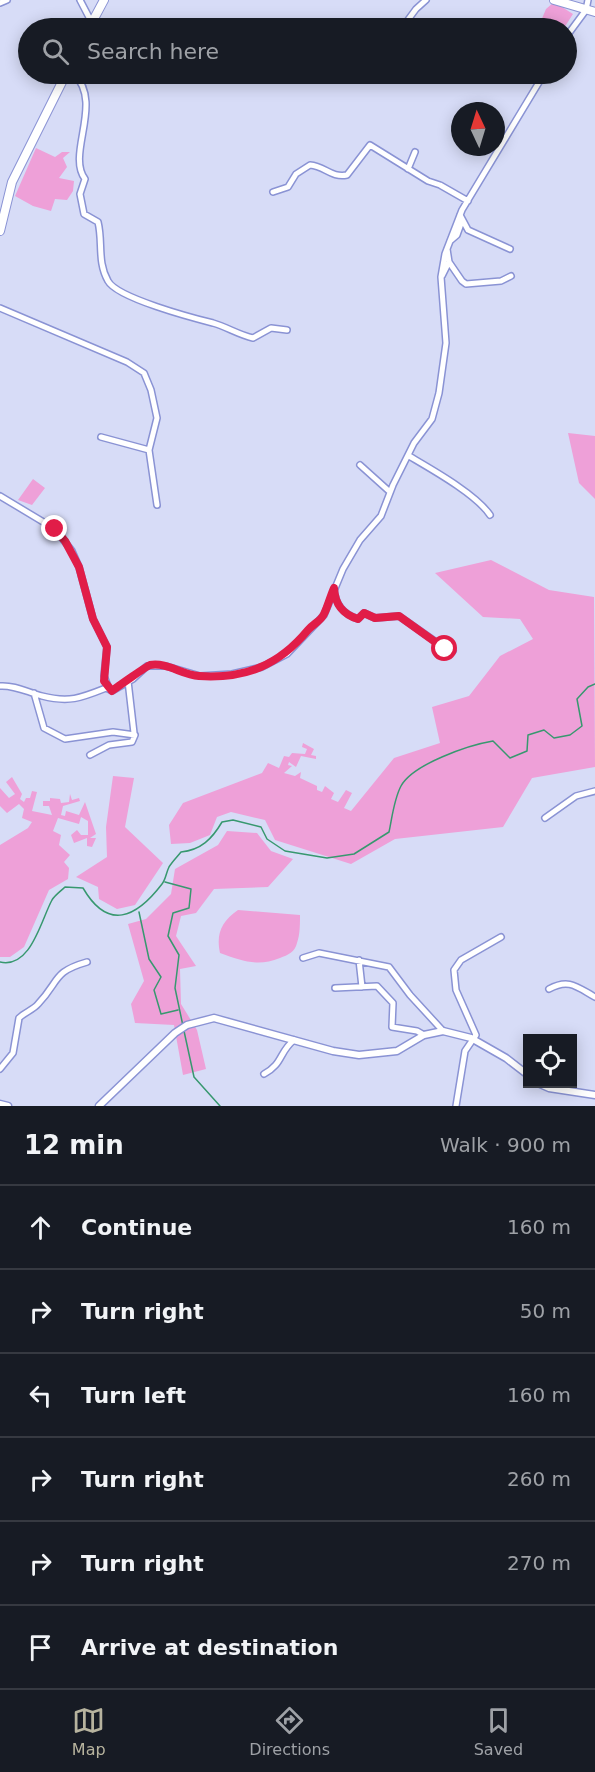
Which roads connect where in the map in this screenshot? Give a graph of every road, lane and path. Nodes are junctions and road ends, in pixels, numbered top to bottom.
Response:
1 (7, 0) edge
2 (80, 0) edge
3 (104, 0) edge
4 (426, 0) edge
5 (554, 0) edge
6 (588, 0) edge
7 (0, 3) edge
8 (586, 10) junction
9 (595, 12) edge
10 (87, 18) edge
11 (94, 18) edge
12 (409, 18) edge
13 (577, 23) edge
14 (61, 84) edge
15 (79, 84) edge
16 (538, 84) edge
17 (415, 152) dead end
18 (408, 169) junction
19 (273, 192) dead end
20 (468, 201) junction
21 (461, 218) junction
22 (0, 231) edge
23 (447, 249) junction
24 (510, 249) dead end
25 (449, 262) junction
26 (511, 276) dead end
27 (441, 277) junction
28 (0, 308) edge
29 (287, 330) dead end
30 (101, 437) dead end
31 (149, 450) junction
32 (409, 456) junction
33 (360, 465) dead end
34 (390, 492) junction
35 (0, 496) edge
36 (157, 505) dead end
37 (490, 515) dead end
38 (334, 588) junction
39 (453, 651) dead end
40 (128, 681) junction
41 (0, 686) edge
42 (112, 691) junction
43 (34, 693) junction
44 (134, 733) junction
45 (90, 755) dead end
46 (595, 791) edge
47 (545, 818) dead end
48 (501, 937) dead end
49 (303, 958) dead end
50 (359, 960) junction
51 (87, 962) dead end
52 (362, 987) junction
53 (335, 988) dead end
54 (549, 989) dead end
55 (595, 997) edge
56 (443, 1031) junction
57 (424, 1035) junction
58 (471, 1038) junction
59 (294, 1040) junction
60 (0, 1069) edge
61 (523, 1071) edge
62 (264, 1074) dead end
63 (549, 1088) edge
64 (595, 1095) edge
65 (0, 1104) edge
66 (101, 1105) edge
67 (8, 1106) edge
68 (456, 1106) edge

1 - 7 street
2 - 10 street
3 - 11 main road
4 - 12 street
5 - 8 main road
6 - 8 street
8 - 9 main road
8 - 13 street
14 - 22 main road
15 - 29 street
16 - 20 street
17 - 18 street
18 - 19 street
18 - 20 street
20 - 21 street
21 - 23 street
21 - 24 street
23 - 25 street
23 - 27 street
25 - 26 street
25 - 27 street
27 - 32 street
28 - 31 street
30 - 31 street
31 - 36 street
32 - 34 street
32 - 37 street
33 - 34 street
34 - 38 street
35 - 42 street
38 - 39 street
38 - 40 street
40 - 42 street
40 - 44 street
41 - 43 street
42 - 43 street
43 - 44 street
44 - 45 street
46 - 47 street
48 - 58 street
49 - 50 street
50 - 52 street
50 - 56 street
51 - 60 street
52 - 53 street
52 - 57 street
54 - 55 street
56 - 57 street
56 - 58 street
57 - 59 street
58 - 61 street
58 - 68 street
59 - 62 street
59 - 66 street
63 - 64 street
65 - 67 street

